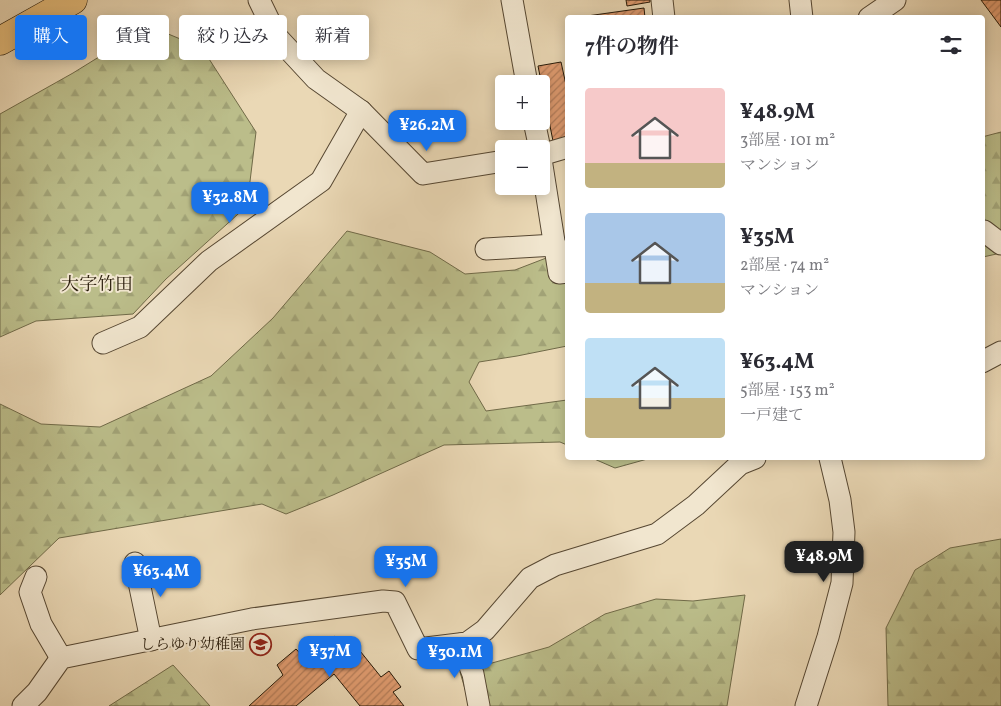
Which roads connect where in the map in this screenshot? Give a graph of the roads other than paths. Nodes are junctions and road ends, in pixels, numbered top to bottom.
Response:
1 (73, 0) edge
2 (259, 0) edge
3 (512, 0) edge
4 (662, 0) edge
5 (800, 0) edge
6 (895, 0) edge
7 (664, 15) edge
8 (802, 15) edge
9 (873, 15) edge
10 (0, 41) edge
11 (526, 75) edge
12 (361, 111) junction
13 (565, 148) edge
14 (550, 152) edge
15 (495, 162) edge
16 (547, 195) edge
17 (985, 232) edge
18 (1001, 244) edge
19 (555, 245) junction
20 (486, 249) dead end
21 (565, 272) edge
22 (103, 344) dead end
23 (1001, 352) edge
24 (985, 360) edge
25 (750, 460) edge
26 (830, 460) edge
27 (135, 563) dead end
28 (36, 577) dead end
29 (151, 640) junction
30 (461, 644) junction
31 (61, 658) junction
32 (23, 706) edge
33 (479, 706) edge
34 (806, 706) edge

1 - 10 main road
2 - 12 street
3 - 11 street
4 - 7 street
5 - 8 street
6 - 9 street
12 - 15 street
12 - 22 street
13 - 14 street
16 - 19 street
17 - 18 street
19 - 20 street
19 - 21 street
23 - 24 street
25 - 30 street
26 - 34 street
27 - 29 street
28 - 31 street
29 - 30 street
29 - 31 street
30 - 33 street
31 - 32 street

